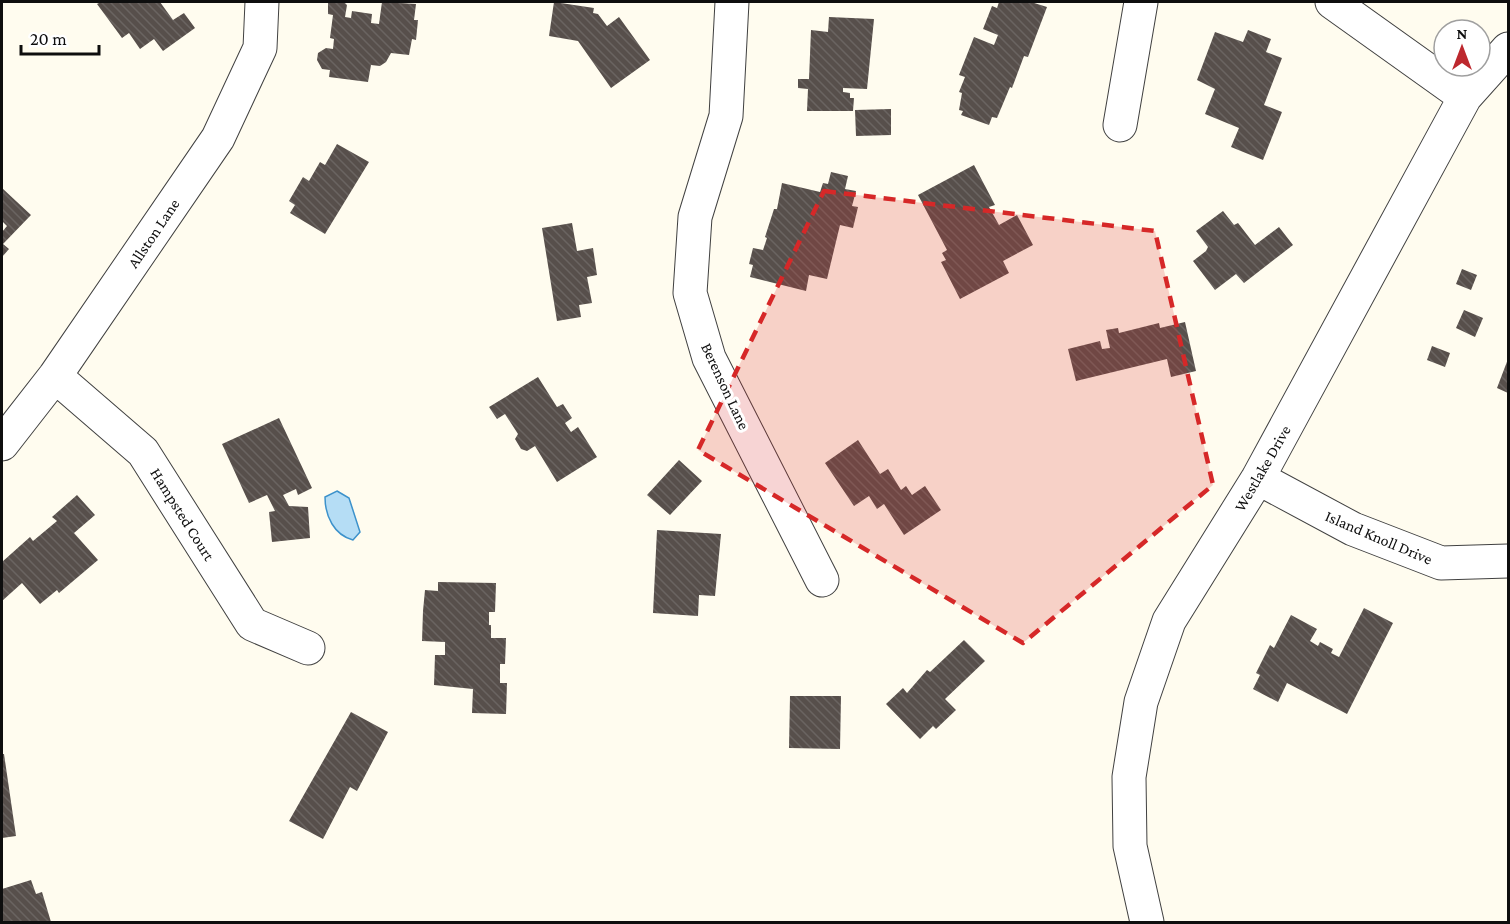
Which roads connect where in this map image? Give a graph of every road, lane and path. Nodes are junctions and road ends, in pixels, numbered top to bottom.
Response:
1 (262, 2) edge
2 (732, 2) edge
3 (1141, 2) edge
4 (1332, 2) edge
5 (1509, 49) edge
6 (1465, 97) junction
7 (1120, 125) dead end
8 (55, 376) junction
9 (2, 444) edge
10 (1258, 478) junction
11 (1509, 561) edge
12 (822, 580) dead end
13 (308, 648) dead end
14 (1147, 922) edge

1 - 8 street, Allston Lane
2 - 12 street, Berenson Lane
3 - 7 street
4 - 6 street
5 - 6 street, Westlake Drive
6 - 10 street, Westlake Drive
8 - 9 street, Allston Lane
8 - 13 street, Hampsted Court
10 - 11 street, Island Knoll Drive
10 - 14 street, Westlake Drive

